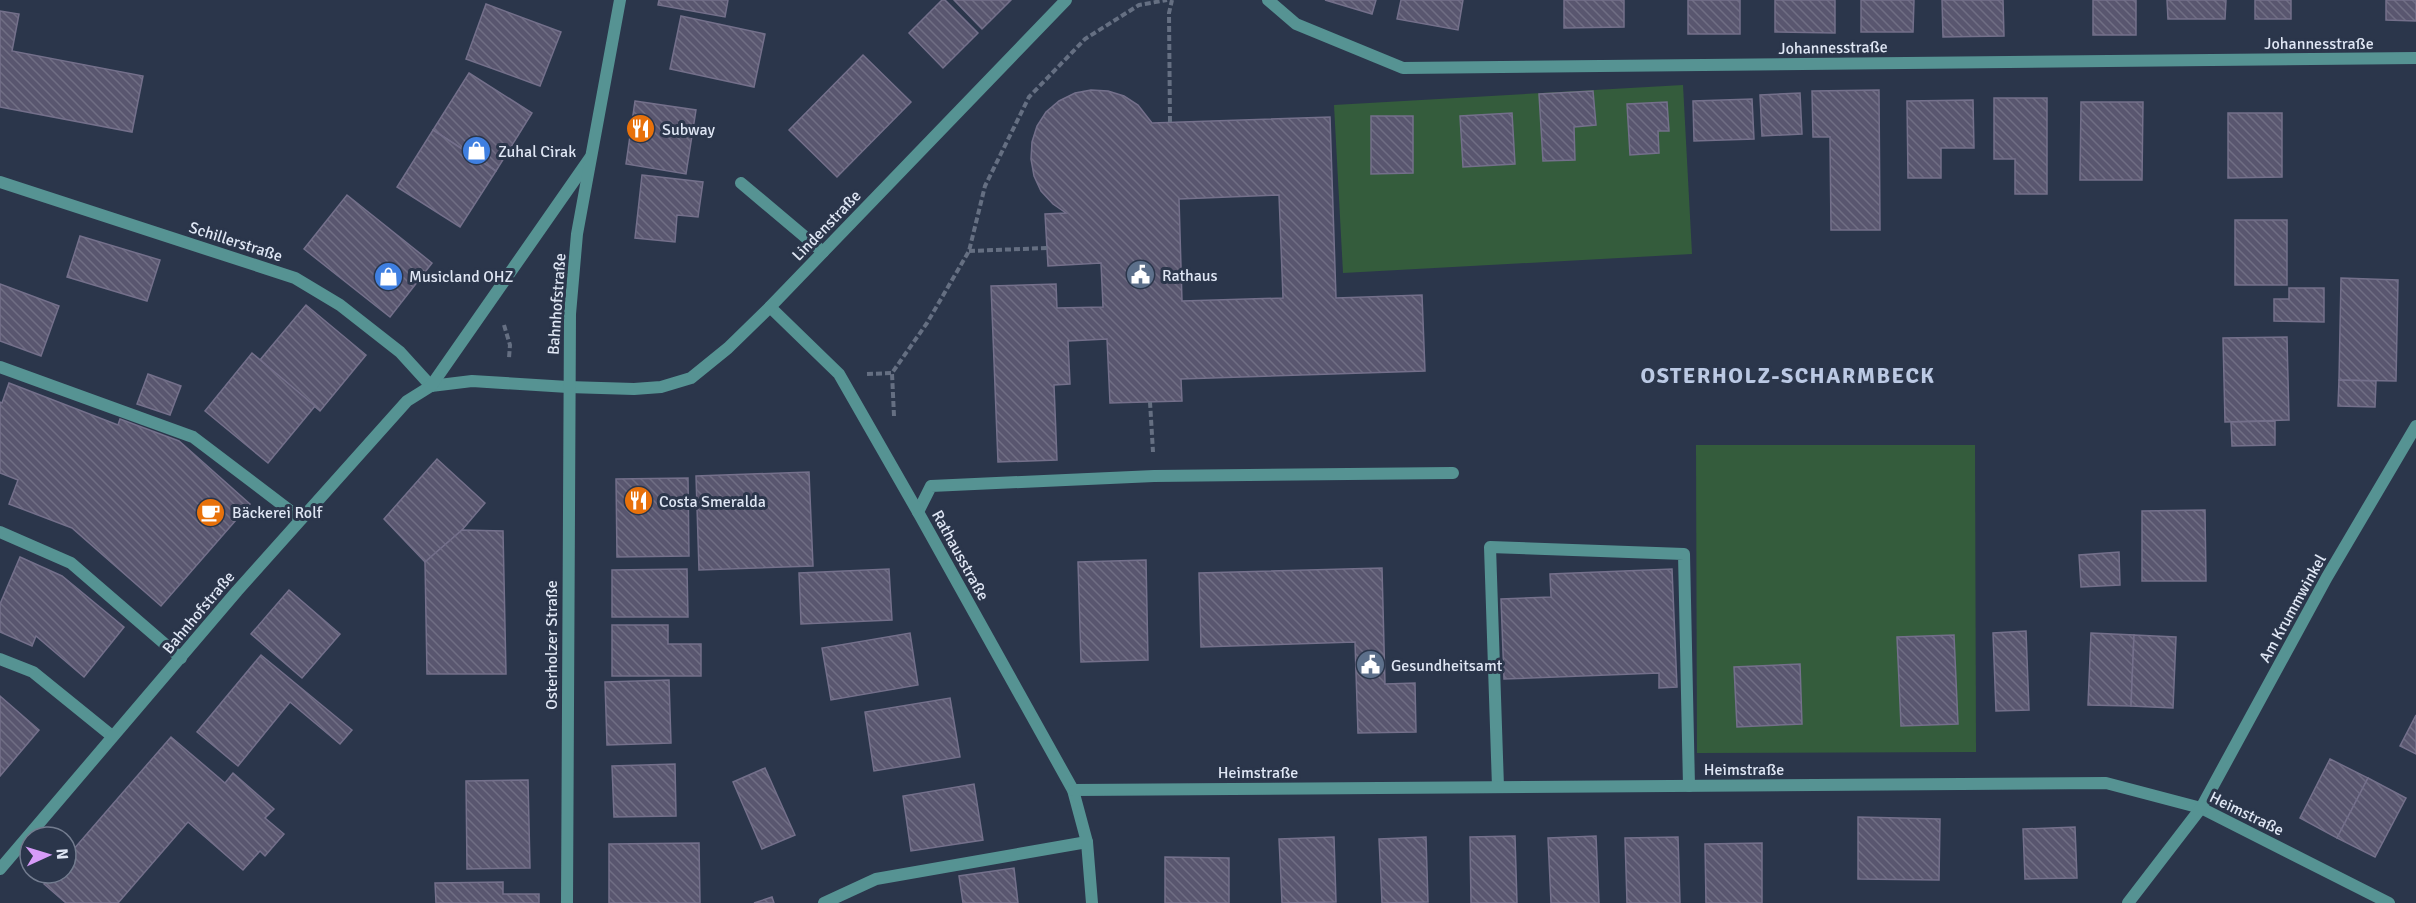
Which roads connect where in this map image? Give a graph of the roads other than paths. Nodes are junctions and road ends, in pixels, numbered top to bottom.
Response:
1 (620, 0) edge
2 (1065, 0) edge
3 (1268, 0) edge
4 (2416, 58) edge
5 (590, 158) junction
6 (0, 182) edge
7 (741, 183) dead end
8 (823, 252) junction
9 (770, 307) junction
10 (0, 367) edge
11 (431, 386) junction
12 (568, 387) junction
13 (2416, 426) edge
14 (1453, 473) dead end
15 (918, 512) junction
16 (301, 519) junction
17 (0, 532) edge
18 (181, 658) junction
19 (0, 659) edge
20 (112, 736) junction
21 (1689, 786) junction
22 (1498, 787) junction
23 (1073, 790) junction
24 (2201, 808) junction
25 (1088, 842) junction
26 (0, 869) edge
27 (567, 903) edge
28 (824, 903) edge
29 (1092, 903) edge
30 (2128, 903) edge
31 (2389, 903) edge

1 - 5 street, Bahnhofstraße
2 - 8 street, Lindenstraße
3 - 4 street, Johannesstraße
5 - 11 street, Bahnhofstraße
5 - 12 street, Bahnhofstraße
6 - 11 street, Schillerstraße
7 - 8 street
8 - 9 street, Lindenstraße
9 - 12 street, Lindenstraße
9 - 15 street, Rathausstraße
10 - 16 street
11 - 12 street, Bahnhofstraße
11 - 16 street, Bahnhofstraße
12 - 27 street, Osterholzer Straße
13 - 24 street, Am Krummwinkel
14 - 15 street
15 - 23 street, Rathausstraße
16 - 18 street, Bahnhofstraße
17 - 18 street
18 - 20 street, Bahnhofstraße
19 - 20 street
20 - 26 street, Bahnhofstraße
21 - 22 street, Heimstraße
21 - 22 street
21 - 24 street, Heimstraße
22 - 23 street, Heimstraße
23 - 25 street, Rathausstraße
24 - 30 street, Am Krummwinkel
24 - 31 street, Heimstraße
25 - 28 street
25 - 29 street, Rathausstraße

